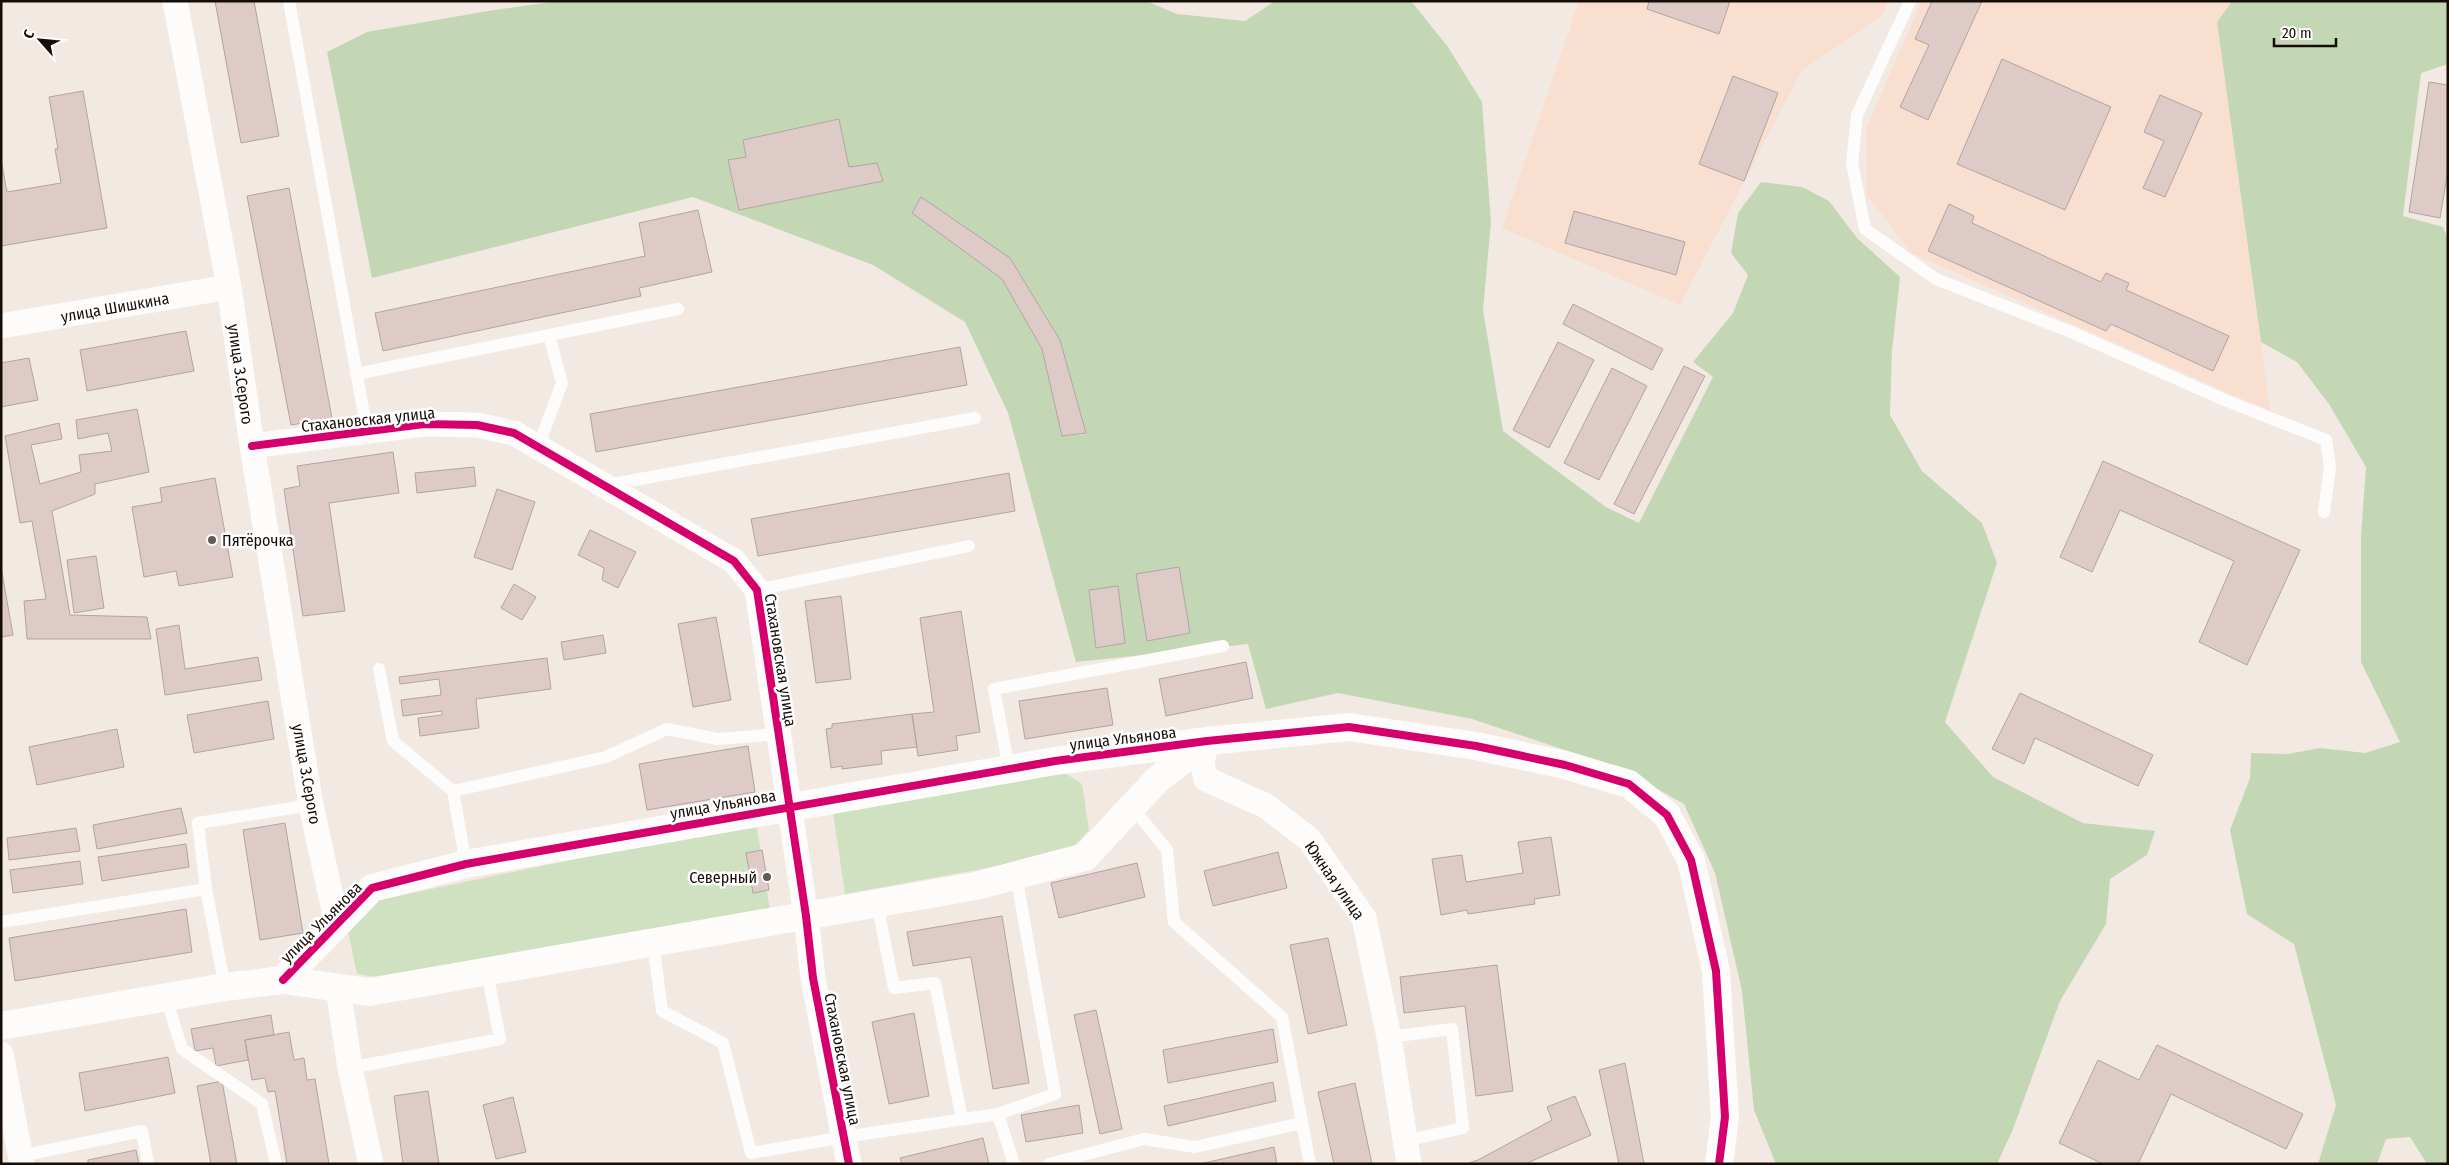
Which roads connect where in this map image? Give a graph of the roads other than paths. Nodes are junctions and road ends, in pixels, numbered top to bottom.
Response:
1 (175, 1) edge
2 (289, 1) edge
3 (1910, 1) edge
4 (229, 287) junction
5 (678, 309) dead end
6 (1, 326) edge
7 (549, 334) junction
8 (356, 374) junction
9 (976, 418) dead end
10 (367, 431) junction
11 (252, 446) junction
12 (538, 447) junction
13 (604, 486) junction
14 (2324, 512) dead end
15 (969, 546) dead end
16 (757, 590) junction
17 (1223, 646) dead end
18 (379, 669) dead end
19 (778, 734) junction
20 (1207, 741) junction
21 (1008, 769) junction
22 (453, 790) junction
23 (311, 805) junction
24 (790, 806) junction
25 (1132, 807) junction
26 (466, 864) junction
27 (1016, 875) junction
28 (206, 889) junction
29 (877, 903) junction
30 (806, 916) junction
31 (1, 922) edge
32 (338, 924) junction
33 (652, 942) junction
34 (487, 972) junction
35 (283, 980) junction
36 (225, 987) junction
37 (338, 988) junction
38 (166, 998) junction
39 (1, 1026) edge
40 (1389, 1037) junction
41 (1, 1054) edge
42 (350, 1068) junction
43 (998, 1114) junction
44 (962, 1119) junction
45 (1302, 1123) junction
46 (844, 1137) junction
47 (1407, 1152) edge
48 (21, 1160) edge
49 (148, 1164) edge
50 (276, 1164) edge
51 (371, 1164) edge
52 (849, 1164) edge
53 (1014, 1164) edge
54 (1048, 1164) edge
55 (1310, 1164) edge
56 (1719, 1164) edge

1 - 4 street, улица З.Серого
2 - 8 lane
3 - 14 lane
4 - 6 street, улица Шишкина
4 - 11 street, улица З.Серого
5 - 7 lane
7 - 8 lane
7 - 12 lane
8 - 10 lane
9 - 13 lane
10 - 11 street, Стахановская улица
10 - 12 street, Стахановская улица
11 - 23 street, улица З.Серого
12 - 13 street, Стахановская улица
13 - 16 street, Стахановская улица
15 - 16 lane
16 - 19 street, Стахановская улица
17 - 21 lane
18 - 22 lane
19 - 22 lane
19 - 24 street, Стахановская улица
20 - 21 street, улица Ульянова
20 - 25 street, улица Ульянова
20 - 40 street, Южная улица
20 - 56 street
21 - 24 street, улица Ульянова
22 - 26 lane
23 - 28 lane
23 - 32 street, улица З.Серого
24 - 26 street, улица Ульянова
24 - 30 street, Стахановская улица
25 - 27 street, улица Ульянова
25 - 45 lane
26 - 32 street, улица Ульянова
27 - 29 street, улица Ульянова
27 - 43 lane
28 - 31 lane
28 - 36 lane
29 - 30 street, улица Ульянова
29 - 44 lane
30 - 33 street, улица Ульянова
30 - 46 street, Стахановская улица
32 - 35 street, улица Ульянова
33 - 34 street, улица Ульянова
33 - 46 lane
34 - 37 street, улица Ульянова
34 - 42 lane
35 - 36 street, улица Ульянова
35 - 37 street, улица Ульянова
36 - 38 street, улица Ульянова
37 - 42 street
38 - 39 street, улица Ульянова
38 - 50 lane
40 - 47 street, Южная улица
40 - 47 lane
41 - 48 street
42 - 51 street
43 - 44 lane
43 - 53 lane
44 - 46 lane
45 - 54 lane
45 - 55 lane
46 - 52 street, Стахановская улица
48 - 49 lane

